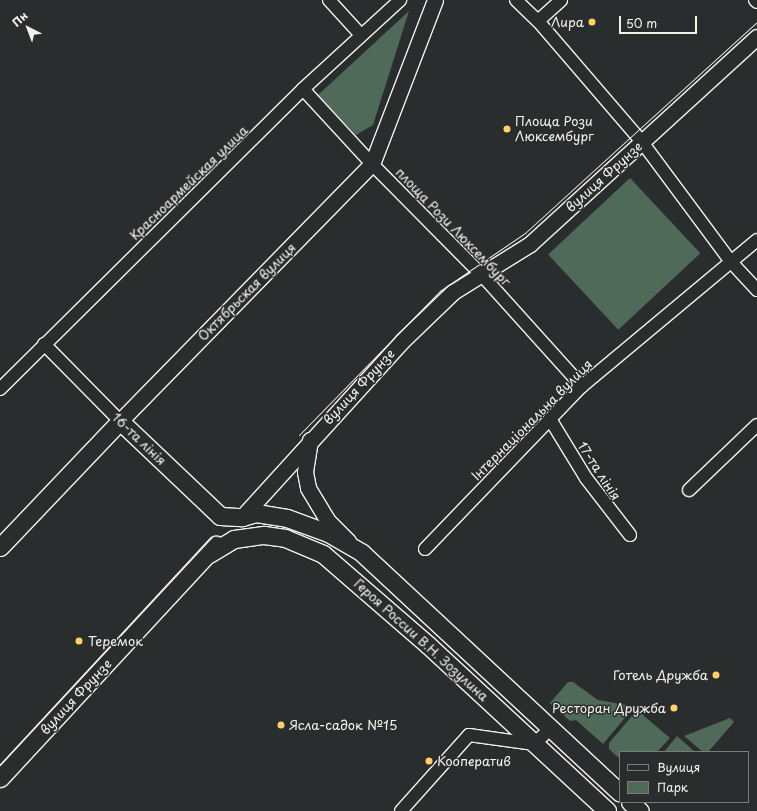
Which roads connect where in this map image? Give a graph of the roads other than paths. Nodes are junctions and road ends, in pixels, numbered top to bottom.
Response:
1 (329, 0) edge
2 (400, 0) edge
3 (435, 0) edge
4 (516, 0) edge
5 (561, 0) edge
6 (538, 20) junction
7 (361, 35) junction
8 (757, 37) edge
9 (303, 89) junction
10 (642, 142) junction
11 (372, 164) junction
12 (757, 240) edge
13 (732, 263) junction
14 (481, 274) junction
15 (757, 290) edge
16 (44, 344) junction
17 (582, 386) junction
18 (0, 389) edge
19 (550, 419) junction
20 (120, 420) junction
21 (757, 426) edge
22 (310, 440) junction
23 (689, 490) dead end
24 (242, 517) junction
25 (630, 535) dead end
26 (0, 546) edge
27 (425, 550) dead end
28 (362, 553) junction
29 (209, 554) junction
30 (550, 729) junction
31 (534, 744) junction
32 (0, 778) edge
33 (619, 792) edge
34 (631, 803) edge
35 (401, 811) edge
36 (607, 811) edge
37 (640, 811) edge

1 - 7 street
2 - 7 street, Красноармейская улица
3 - 11 street, Октябрьская вулиця
4 - 6 street
5 - 6 street
6 - 10 street
7 - 9 street, Красноармейская улица
8 - 10 street, вулиця Фрунзе
9 - 11 street, площа Рози Люксембург
9 - 16 street, Красноармейская улица
10 - 13 street
10 - 14 street, вулиця Фрунзе
11 - 14 street, площа Рози Люксембург
11 - 20 street, Октябрьская вулиця
12 - 13 street, Інтернаціональна вулиця
13 - 15 street
13 - 17 street, Інтернаціональна вулиця
14 - 17 street, площа Рози Люксембург
14 - 22 street, вулиця Фрунзе
16 - 18 street, Красноармейская улица
16 - 20 street, 16-та лінія
17 - 19 street, Інтернаціональна вулиця
19 - 25 street, 17-та лінія
19 - 27 street, Інтернаціональна вулиця
20 - 24 main road, 16-та лінія
20 - 26 main road, Октябрьская вулиця
21 - 23 street
22 - 24 street, вулиця Фрунзе
22 - 28 street
24 - 28 main road, Героя России В.Н. Зозулина
24 - 29 main road, вулиця Фрунзе
28 - 30 main road, Героя России В.Н. Зозулина
29 - 31 main road, Героя России В.Н. Зозулина
29 - 32 main road, вулиця Фрунзе
30 - 31 street
30 - 33 main road, Героя России В.Н. Зозулина
31 - 35 street
31 - 36 main road, Героя России В.Н. Зозулина
34 - 37 main road

